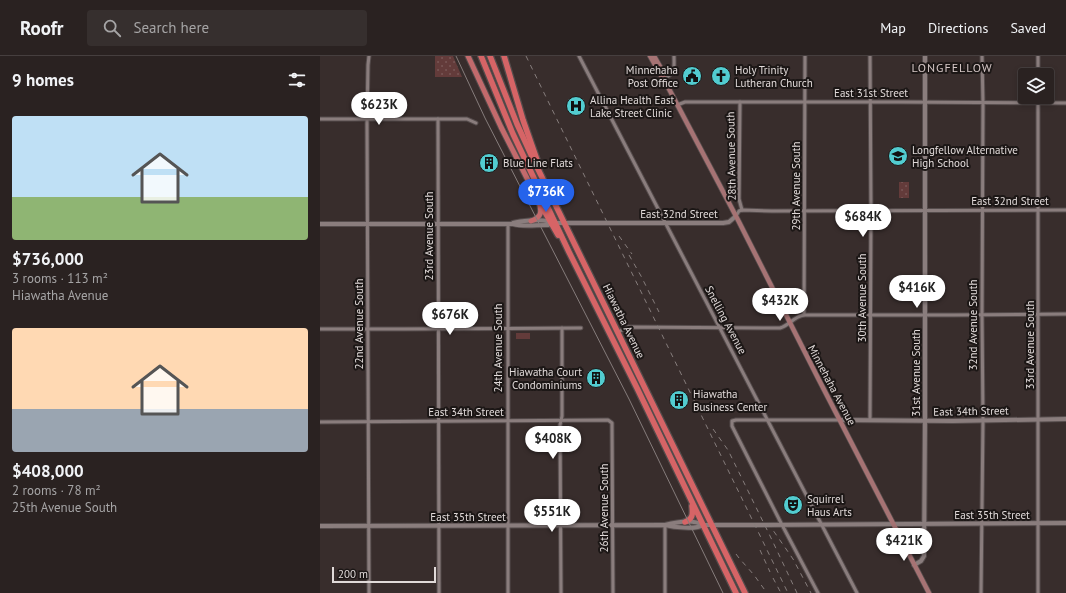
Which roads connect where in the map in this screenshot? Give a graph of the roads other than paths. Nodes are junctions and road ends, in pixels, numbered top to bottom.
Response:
1 (369, 56) edge
2 (468, 56) edge
3 (481, 56) edge
4 (490, 56) edge
5 (504, 56) edge
6 (579, 56) edge
7 (650, 56) edge
8 (654, 56) edge
9 (674, 56) edge
10 (805, 56) edge
11 (870, 56) edge
12 (925, 56) edge
13 (982, 56) edge
14 (1038, 56) edge
15 (1038, 68) edge
16 (664, 79) junction
17 (740, 102) junction
18 (805, 102) junction
19 (870, 102) junction
20 (925, 102) junction
21 (983, 103) junction
22 (1018, 103) edge
23 (1054, 103) edge
24 (1066, 103) edge
25 (1038, 104) edge
26 (677, 105) junction
27 (320, 119) edge
28 (367, 119) junction
29 (438, 119) junction
30 (476, 123) dead end
31 (547, 187) junction
32 (539, 202) junction
33 (742, 210) junction
34 (805, 210) junction
35 (871, 210) junction
36 (925, 210) junction
37 (982, 210) junction
38 (1039, 210) junction
39 (1066, 210) edge
40 (736, 216) junction
41 (531, 221) junction
42 (553, 223) junction
43 (564, 223) junction
44 (665, 223) junction
45 (320, 224) edge
46 (368, 224) junction
47 (438, 224) junction
48 (508, 224) junction
49 (513, 224) junction
50 (1039, 314) junction
51 (1066, 314) edge
52 (804, 315) junction
53 (870, 315) junction
54 (925, 315) junction
55 (982, 315) junction
56 (789, 323) junction
57 (507, 328) junction
58 (562, 328) junction
59 (581, 328) dead end
60 (720, 328) junction
61 (320, 329) edge
62 (368, 329) junction
63 (438, 329) junction
64 (618, 332) junction
65 (1039, 419) junction
66 (1066, 419) edge
67 (561, 420) junction
68 (767, 420) junction
69 (840, 420) junction
70 (870, 420) junction
71 (983, 420) junction
72 (369, 421) junction
73 (438, 421) junction
74 (508, 421) junction
75 (925, 421) junction
76 (320, 422) edge
77 (612, 423) joint
78 (692, 501) junction
79 (685, 522) junction
80 (1038, 523) junction
81 (1066, 523) edge
82 (894, 524) junction
83 (924, 524) junction
84 (982, 524) junction
85 (613, 525) junction
86 (665, 525) junction
87 (703, 525) junction
88 (711, 525) junction
89 (782, 525) junction
90 (823, 525) junction
91 (320, 526) edge
92 (369, 526) junction
93 (439, 526) junction
94 (508, 526) junction
95 (560, 526) junction
96 (914, 565) junction
97 (369, 593) edge
98 (439, 593) edge
99 (508, 593) edge
100 (561, 593) edge
101 (613, 593) edge
102 (665, 593) edge
103 (736, 593) edge
104 (745, 593) edge
105 (818, 593) edge
106 (857, 593) edge
107 (929, 593) edge
108 (981, 593) edge
109 (1038, 593) edge

1 - 28 street, 22nd Avenue South
2 - 32 main road
3 - 42 highway
4 - 31 highway, Hiawatha Avenue
5 - 31 highway
6 - 44 street, Snelling Avenue
7 - 16 main road, Minnehaha Avenue
8 - 16 main road, Minnehaha Avenue
9 - 16 street
10 - 18 street, 29th Avenue South
11 - 19 street, 30th Avenue South
12 - 20 street, 31st Avenue South
13 - 21 street, 32nd Avenue South
14 - 15 street
16 - 26 main road, Minnehaha Avenue
17 - 18 street, East 31st Street
17 - 26 street, East 31st Street
17 - 33 street, 28th Avenue South
18 - 19 street, East 31st Street
18 - 34 street, 29th Avenue South
19 - 20 street, East 31st Street
19 - 35 street, 30th Avenue South
20 - 21 street, East 31st Street
20 - 36 street, 31st Avenue South
21 - 22 street, East 31st Street
21 - 37 street, 32nd Avenue South
23 - 24 street, East 31st Street
25 - 38 street, 33rd Avenue South
26 - 40 main road, Minnehaha Avenue
27 - 28 street
28 - 29 street
28 - 46 street, 22nd Avenue South
29 - 30 street
29 - 47 street, 23rd Avenue South
31 - 43 highway, Hiawatha Avenue
32 - 41 main road
32 - 42 highway
33 - 34 street, East 32nd Street
33 - 40 street, East 32nd Street
34 - 35 street, East 32nd Street
34 - 52 street, 29th Avenue South
35 - 36 street, East 32nd Street
35 - 53 street, 30th Avenue South
36 - 37 street, East 32nd Street
36 - 54 street, 31st Avenue South
37 - 38 street, East 32nd Street
37 - 55 street, 32nd Avenue South
38 - 39 street, East 32nd Street
38 - 50 street, 33rd Avenue South
40 - 44 street, East 32nd Street
40 - 56 main road, Minnehaha Avenue
41 - 42 street, East 32nd Street
41 - 49 street, East 32nd Street
42 - 43 street, East 32nd Street
42 - 49 street, East 32nd Street
42 - 78 highway, Hiawatha Avenue
43 - 44 street, East 32nd Street
43 - 64 highway, Hiawatha Avenue
44 - 60 street, Snelling Avenue
45 - 46 street, East 32nd Street
46 - 47 street, East 32nd Street
46 - 62 street, 22nd Avenue South
47 - 48 street, East 32nd Street
47 - 63 street, 23rd Avenue South
48 - 49 street, East 32nd Street
48 - 57 street, 24th Avenue South
50 - 51 street
50 - 55 street
50 - 65 street, 33rd Avenue South
52 - 53 street
52 - 56 street
53 - 54 street
53 - 70 street, 30th Avenue South
54 - 55 street
54 - 75 street, 31st Avenue South
55 - 71 street, 32nd Avenue South
56 - 60 street
56 - 69 main road, Minnehaha Avenue
57 - 58 street
57 - 63 street
57 - 74 street, 24th Avenue South
58 - 59 street
58 - 67 street
60 - 64 street
60 - 68 street, Snelling Avenue
61 - 62 street
62 - 63 street
62 - 72 street, 22nd Avenue South
63 - 73 street, 23rd Avenue South
64 - 88 highway, Hiawatha Avenue
65 - 66 street, East 34th Street
65 - 71 street, East 34th Street
65 - 80 street, 33rd Avenue South
67 - 74 street, East 34th Street
67 - 77 street, East 34th Street
67 - 95 street
68 - 69 street, East 34th Street
68 - 89 street, East 34th Street
68 - 90 street, Snelling Avenue
69 - 70 street, East 34th Street
69 - 82 main road, Minnehaha Avenue
70 - 75 street, East 34th Street
71 - 75 street, East 34th Street
71 - 84 street, 32nd Avenue South
72 - 73 street, East 34th Street
72 - 76 street, East 34th Street
72 - 92 street, 22nd Avenue South
73 - 74 street, East 34th Street
73 - 93 street, 23rd Avenue South
74 - 94 street, 24th Avenue South
75 - 83 street, 31st Avenue South
77 - 85 street, 26th Avenue South
78 - 79 highway
78 - 87 highway, Hiawatha Avenue
79 - 86 street, East 35th Street
79 - 87 street, East 35th Street
80 - 81 street, East 35th Street
80 - 84 street, East 35th Street
80 - 109 street, 33rd Avenue South
82 - 83 street, East 35th Street
82 - 90 street, East 35th Street
82 - 96 main road, Minnehaha Avenue
83 - 84 street, East 35th Street
83 - 96 street, 31st Avenue South
84 - 108 street, 32nd Avenue South
85 - 86 street, East 35th Street
85 - 95 street, East 35th Street
85 - 101 street, 26th Avenue South
86 - 87 street, East 35th Street
86 - 102 street
87 - 88 street, East 35th Street
87 - 103 highway, Hiawatha Avenue
88 - 89 street, East 35th Street
88 - 104 highway, Hiawatha Avenue
89 - 90 street, East 35th Street
89 - 105 street
90 - 106 street, Snelling Avenue
91 - 92 street, East 35th Street
92 - 93 street, East 35th Street
92 - 97 street, 22nd Avenue South
93 - 94 street, East 35th Street
93 - 98 street, 23rd Avenue South
94 - 95 street, East 35th Street
94 - 99 street, 24th Avenue South
95 - 100 street
96 - 107 main road, Minnehaha Avenue

